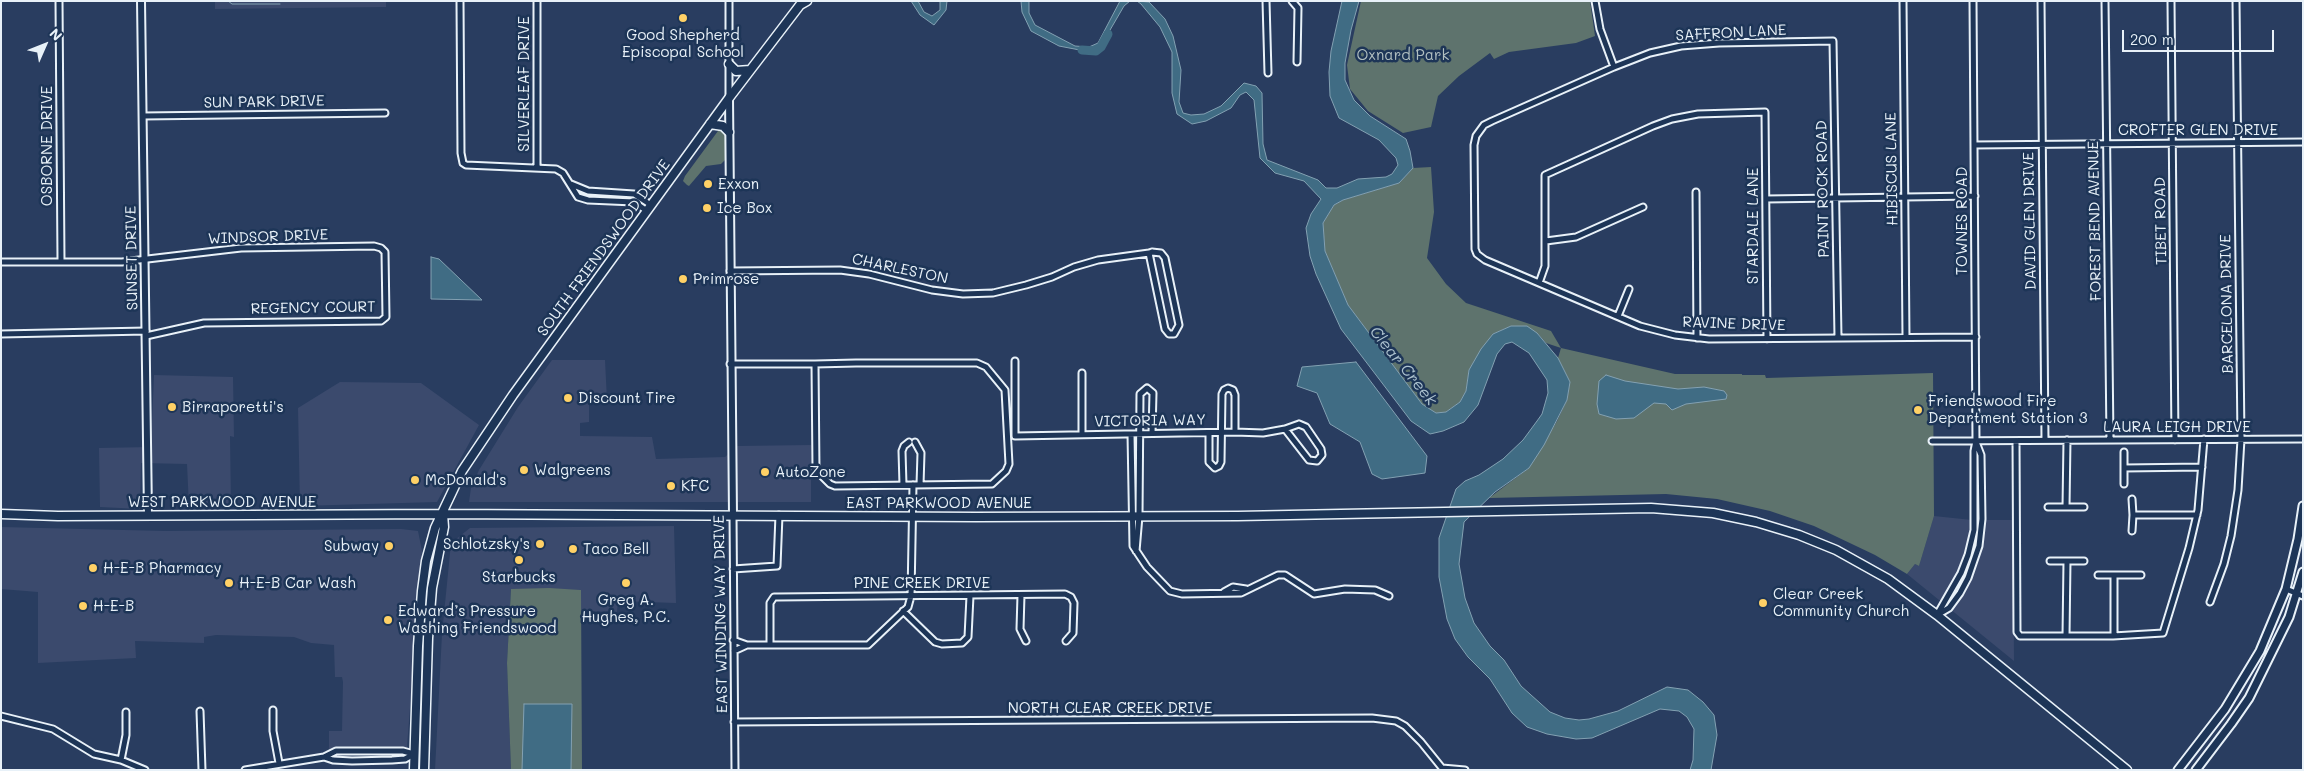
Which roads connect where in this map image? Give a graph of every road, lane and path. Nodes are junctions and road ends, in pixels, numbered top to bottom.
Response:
1 (58, 1) edge
2 (141, 1) edge
3 (460, 1) edge
4 (536, 1) edge
5 (729, 1) edge
6 (1266, 1) edge
7 (1292, 1) edge
8 (1595, 1) edge
9 (1903, 1) edge
10 (1973, 1) edge
11 (2040, 1) edge
12 (2105, 1) edge
13 (2171, 1) edge
14 (2236, 1) edge
15 (803, 3) edge
16 (1833, 41) joint
17 (1297, 62) dead end
18 (729, 64) junction
19 (1614, 67) junction
20 (750, 70) junction
21 (1268, 73) dead end
22 (729, 98) junction
23 (384, 113) dead end
24 (143, 116) junction
25 (710, 124) junction
26 (729, 132) junction
27 (2238, 141) junction
28 (2172, 142) junction
29 (2303, 142) edge
30 (2107, 143) junction
31 (2042, 144) junction
32 (1974, 145) junction
33 (537, 166) junction
34 (570, 184) junction
35 (613, 192) junction
36 (1696, 192) dead end
37 (1975, 196) junction
38 (1904, 197) junction
39 (1835, 198) junction
40 (1766, 199) junction
41 (613, 200) junction
42 (1643, 207) dead end
43 (649, 208) junction
44 (1546, 241) junction
45 (357, 247) joint
46 (1148, 253) junction
47 (1477, 254) joint
48 (61, 260) junction
49 (145, 260) junction
50 (1, 262) edge
51 (730, 271) junction
52 (1539, 283) junction
53 (1630, 289) dead end
54 (1618, 316) junction
55 (146, 333) junction
56 (1, 334) edge
57 (1906, 336) junction
58 (1838, 337) junction
59 (1976, 337) junction
60 (1697, 338) junction
61 (1767, 339) junction
62 (1015, 360) dead end
63 (730, 364) junction
64 (815, 364) junction
65 (1082, 373) dead end
66 (1285, 429) junction
67 (1221, 432) junction
68 (1235, 432) junction
69 (1152, 433) junction
70 (1209, 433) junction
71 (1131, 434) junction
72 (1139, 434) junction
73 (1082, 436) junction
74 (2204, 439) junction
75 (2240, 439) junction
76 (2303, 439) edge
77 (2045, 440) junction
78 (2067, 440) junction
79 (2110, 440) junction
80 (2175, 440) junction
81 (1932, 441) dead end
82 (1976, 441) junction
83 (2016, 441) junction
84 (908, 442) dead end
85 (915, 442) dead end
86 (2124, 452) dead end
87 (2124, 468) junction
88 (2202, 468) junction
89 (2124, 484) dead end
90 (903, 485) junction
91 (913, 485) junction
92 (920, 485) junction
93 (2132, 499) dead end
94 (2303, 506) edge
95 (2048, 507) dead end
96 (2066, 507) junction
97 (2084, 507) dead end
98 (1, 514) edge
99 (443, 514) junction
100 (148, 515) junction
101 (733, 515) junction
102 (2132, 515) junction
103 (2197, 515) junction
104 (779, 516) junction
105 (1135, 516) junction
106 (913, 517) junction
107 (2132, 531) dead end
108 (2050, 561) dead end
109 (2067, 561) junction
110 (2084, 561) dead end
111 (733, 569) junction
112 (2303, 572) edge
113 (2098, 575) dead end
114 (2114, 575) junction
115 (2141, 575) dead end
116 (2286, 589) junction
117 (1020, 595) junction
118 (2300, 595) edge
119 (911, 596) junction
120 (970, 596) junction
121 (1389, 596) dead end
122 (2210, 602) dead end
123 (903, 611) junction
124 (1937, 615) junction
125 (2066, 636) junction
126 (2114, 636) junction
127 (733, 640) junction
128 (1026, 641) dead end
129 (1066, 641) dead end
130 (770, 644) junction
131 (747, 645) junction
132 (734, 651) junction
133 (2250, 669) junction
134 (2261, 675) junction
135 (273, 710) dead end
136 (200, 711) dead end
137 (126, 712) dead end
138 (1, 716) edge
139 (734, 722) junction
140 (2196, 747) junction
141 (414, 754) junction
142 (2207, 756) junction
143 (324, 757) junction
144 (121, 760) junction
145 (279, 763) junction
146 (1441, 769) edge
147 (145, 770) edge
148 (202, 770) edge
149 (246, 770) edge
150 (414, 770) edge
151 (424, 770) edge
152 (735, 770) edge
153 (1465, 770) edge
154 (2127, 770) edge
155 (2178, 770) edge
156 (2196, 770) edge

1 - 48 street, OSBORNE DRIVE
2 - 24 street, SUNSET DRIVE
3 - 33 street
4 - 33 street, SILVERLEAF DRIVE
5 - 18 street
6 - 21 street
7 - 17 street
8 - 19 street
9 - 38 street, HIBISCUS LANE
10 - 32 street, TOWNES ROAD
11 - 31 street, DAVID GLEN DRIVE
12 - 30 street, FOREST BEND AVENUE
13 - 28 street, TIBET ROAD
14 - 27 street, BARCELONA DRIVE
15 - 20 main road, SOUTH FRIENDSWOOD DRIVE
16 - 19 street, SAFFRON LANE
16 - 39 street, PAINT ROCK ROAD
18 - 20 main road
18 - 22 street
19 - 47 street, SAFFRON LANE
20 - 22 main road, SOUTH FRIENDSWOOD DRIVE
22 - 25 main road, SOUTH FRIENDSWOOD DRIVE
22 - 26 street, EAST WINDING WAY DRIVE
23 - 24 street, SUN PARK DRIVE
24 - 49 street, SUNSET DRIVE
25 - 26 main road
25 - 43 main road, SOUTH FRIENDSWOOD DRIVE
26 - 51 street, EAST WINDING WAY DRIVE
27 - 28 street, CROFTER GLEN DRIVE
27 - 29 street, CROFTER GLEN DRIVE
27 - 75 street, BARCELONA DRIVE
28 - 30 street, CROFTER GLEN DRIVE
28 - 80 street, TIBET ROAD
30 - 31 street, CROFTER GLEN DRIVE
30 - 79 street, FOREST BEND AVENUE
31 - 32 street, CROFTER GLEN DRIVE
31 - 77 street, DAVID GLEN DRIVE
32 - 37 street, TOWNES ROAD
33 - 34 street
34 - 35 street
34 - 41 street
35 - 41 street
35 - 43 street
36 - 60 street
37 - 38 street
37 - 59 street, TOWNES ROAD
38 - 39 street
38 - 57 street, HIBISCUS LANE
39 - 40 street
39 - 58 street, PAINT ROCK ROAD
40 - 44 street, STARDALE LANE
40 - 61 street, STARDALE LANE
41 - 43 street
42 - 44 street
43 - 99 main road, SOUTH FRIENDSWOOD DRIVE
44 - 52 street
45 - 49 street, WINDSOR DRIVE
45 - 55 street, REGENCY COURT
46 - 46 street
46 - 51 street, CHARLESTON
47 - 52 street, RAVINE DRIVE
48 - 49 street, WINDSOR DRIVE
48 - 50 street, WINDSOR DRIVE
49 - 55 street, SUNSET DRIVE
51 - 63 street, EAST WINDING WAY DRIVE
52 - 54 street, RAVINE DRIVE
53 - 54 street
54 - 60 street, RAVINE DRIVE
55 - 56 street, REGENCY COURT
55 - 100 street, SUNSET DRIVE
57 - 58 street, RAVINE DRIVE
57 - 59 street, RAVINE DRIVE
58 - 61 street, RAVINE DRIVE
59 - 82 street, TOWNES ROAD
60 - 61 street, RAVINE DRIVE
62 - 73 street, VICTORIA WAY
63 - 64 street
63 - 101 street, EAST WINDING WAY DRIVE
64 - 90 street
64 - 92 street
65 - 73 street
66 - 66 street, VICTORIA WAY
66 - 68 street, VICTORIA WAY
67 - 68 street, VICTORIA WAY
67 - 68 street
67 - 70 street, VICTORIA WAY
67 - 70 street
69 - 70 street, VICTORIA WAY
69 - 72 street, VICTORIA WAY
69 - 72 street
71 - 72 street, VICTORIA WAY
71 - 73 street, VICTORIA WAY
71 - 105 street
72 - 105 street
74 - 75 street, LAURA LEIGH DRIVE
74 - 80 street, LAURA LEIGH DRIVE
74 - 88 street
75 - 76 street, LAURA LEIGH DRIVE
75 - 122 street, BARCELONA DRIVE
77 - 78 street, LAURA LEIGH DRIVE
77 - 83 street, LAURA LEIGH DRIVE
78 - 79 street, LAURA LEIGH DRIVE
78 - 96 street
79 - 80 street, LAURA LEIGH DRIVE
81 - 82 street, LAURA LEIGH DRIVE
82 - 83 street, LAURA LEIGH DRIVE
82 - 124 street, TOWNES ROAD
82 - 124 street, TOWNES ROAD
83 - 125 street
84 - 90 street
85 - 92 street
86 - 87 street
87 - 88 street
87 - 89 street
88 - 103 street
90 - 91 street
91 - 92 street
91 - 106 street
93 - 102 street
94 - 116 main road
95 - 96 street
96 - 97 street
98 - 100 main road, WEST PARKWOOD AVENUE
99 - 100 main road, WEST PARKWOOD AVENUE
99 - 101 main road, EAST PARKWOOD AVENUE
99 - 141 main road, SOUTH FRIENDSWOOD DRIVE
99 - 151 main road, SOUTH FRIENDSWOOD DRIVE
101 - 104 main road, EAST PARKWOOD AVENUE
101 - 111 street, EAST WINDING WAY DRIVE
102 - 103 street
102 - 107 street
103 - 126 street
104 - 106 main road, EAST PARKWOOD AVENUE
104 - 111 street
105 - 106 main road, EAST PARKWOOD AVENUE
105 - 121 street
105 - 124 main road, EAST PARKWOOD AVENUE
106 - 119 street
108 - 109 street
109 - 110 street
109 - 125 street
111 - 127 street, EAST WINDING WAY DRIVE
112 - 118 main road
113 - 114 street
114 - 115 street
114 - 126 street
116 - 118 street
116 - 133 main road
117 - 120 street, PINE CREEK DRIVE
117 - 128 street
117 - 129 street, PINE CREEK DRIVE
118 - 134 main road
119 - 120 street, PINE CREEK DRIVE
119 - 123 street
119 - 130 street, PINE CREEK DRIVE
120 - 123 street
123 - 130 street
124 - 154 main road, EAST PARKWOOD AVENUE
125 - 126 street
127 - 131 street
127 - 132 street, EAST WINDING WAY DRIVE
130 - 131 street
131 - 132 street
132 - 139 street, EAST WINDING WAY DRIVE
133 - 134 main road
133 - 140 main road
134 - 142 main road
135 - 145 street
136 - 148 street
137 - 144 street
138 - 144 street
139 - 146 street, NORTH CLEAR CREEK DRIVE
139 - 152 street, EAST WINDING WAY DRIVE
140 - 142 main road
140 - 155 main road
141 - 143 street
141 - 143 street
141 - 150 main road, SOUTH FRIENDSWOOD DRIVE
142 - 156 main road
143 - 145 street
144 - 147 street
145 - 149 street
146 - 153 street, NORTH CLEAR CREEK DRIVE

